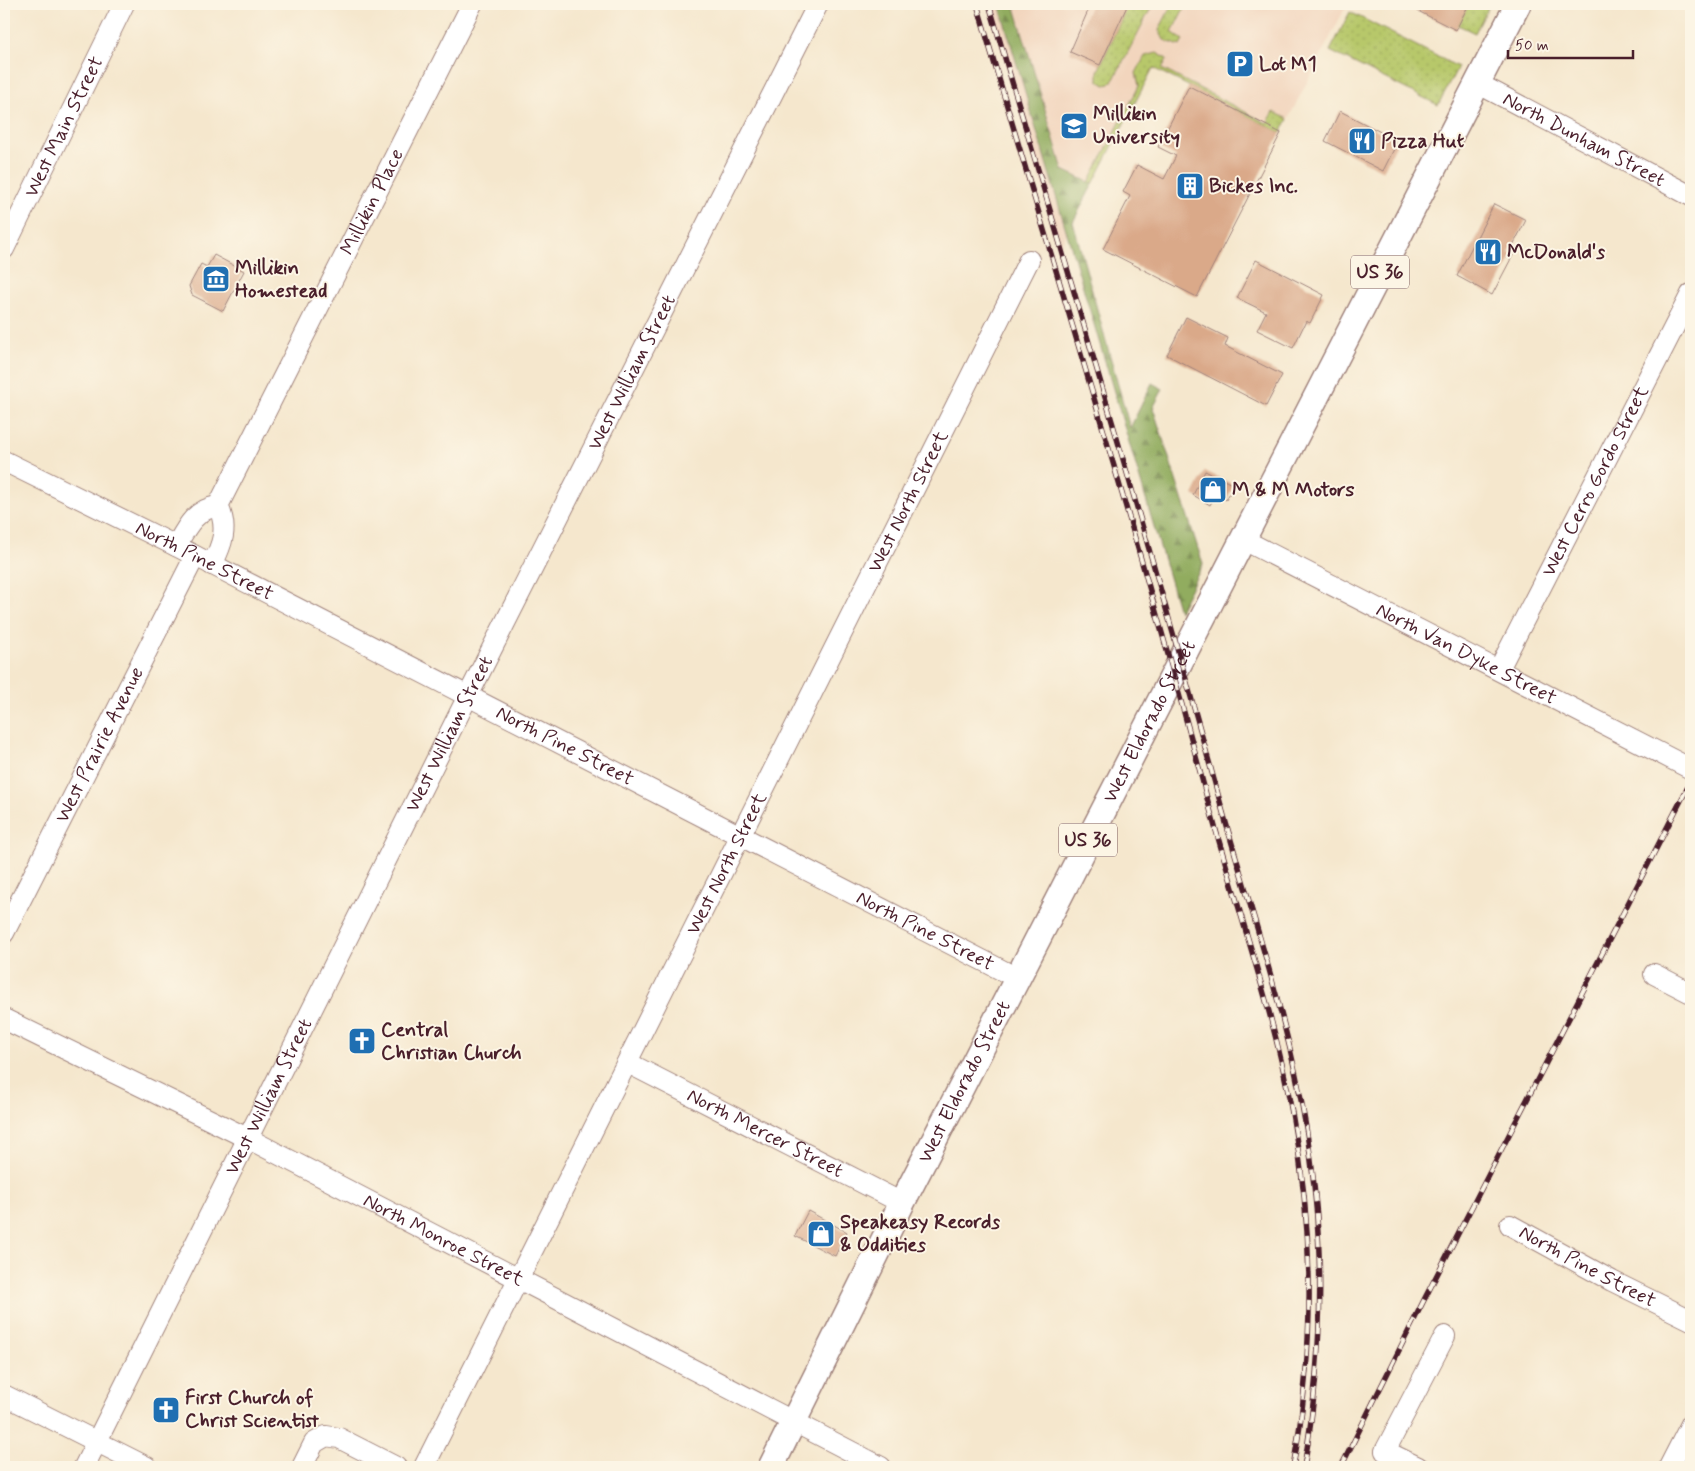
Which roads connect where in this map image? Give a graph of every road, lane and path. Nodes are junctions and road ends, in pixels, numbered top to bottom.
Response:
1 (124, 4) edge
2 (472, 4) edge
3 (818, 4) edge
4 (1518, 4) edge
5 (1477, 83) junction
6 (1691, 196) edge
7 (4, 249) edge
8 (1029, 260) dead end
9 (1691, 294) edge
10 (4, 460) edge
11 (218, 506) junction
12 (1242, 539) junction
13 (176, 546) junction
14 (204, 561) junction
15 (1500, 669) junction
16 (468, 696) junction
17 (1691, 769) edge
18 (741, 838) junction
19 (4, 933) edge
20 (1654, 974) dead end
21 (1017, 978) junction
22 (1691, 993) edge
23 (4, 1019) edge
24 (628, 1063) junction
25 (249, 1139) junction
26 (902, 1203) junction
27 (1510, 1225) dead end
28 (518, 1281) junction
29 (1691, 1320) edge
30 (1445, 1336) dead end
31 (4, 1395) edge
32 (793, 1423) junction
33 (1691, 1424) edge
34 (97, 1441) junction
35 (84, 1467) edge
36 (147, 1467) edge
37 (302, 1467) edge
38 (396, 1467) edge
39 (424, 1467) edge
40 (771, 1467) edge
41 (881, 1467) edge
42 (1418, 1467) edge
43 (1669, 1467) edge

1 - 7 street, West Main Street
2 - 11 street, Millikin Place
3 - 16 street, West William Street
4 - 5 main road, West Eldorado Street / US 36
5 - 6 street, North Dunham Street
5 - 12 main road, West Eldorado Street / US 36
8 - 18 street, West North Street
9 - 15 street, West Cerro Gordo Street
10 - 13 street, North Pine Street
11 - 13 street
11 - 14 street
12 - 15 street, North Van Dyke Street
12 - 21 main road, West Eldorado Street / US 36
13 - 14 street, North Pine Street
14 - 16 street, North Pine Street
14 - 19 street, West Prairie Avenue
15 - 17 street, North Van Dyke Street
16 - 18 street, North Pine Street
16 - 25 street, West William Street
18 - 21 street, North Pine Street
18 - 24 street, West North Street
20 - 22 street
21 - 26 main road, West Eldorado Street / US 36
23 - 25 street, North Monroe Street
24 - 26 street, North Mercer Street
24 - 28 street, West North Street
25 - 28 street, North Monroe Street
25 - 34 street, West William Street
26 - 32 main road, West Eldorado Street / US 36
27 - 29 street, North Pine Street
28 - 32 street, North Monroe Street
28 - 39 street, West North Street
30 - 42 street
31 - 34 street
32 - 40 main road, West Eldorado Street / US 36
32 - 41 street, North Monroe Street
33 - 43 street
34 - 35 street, West William Street
34 - 36 street
37 - 38 street

